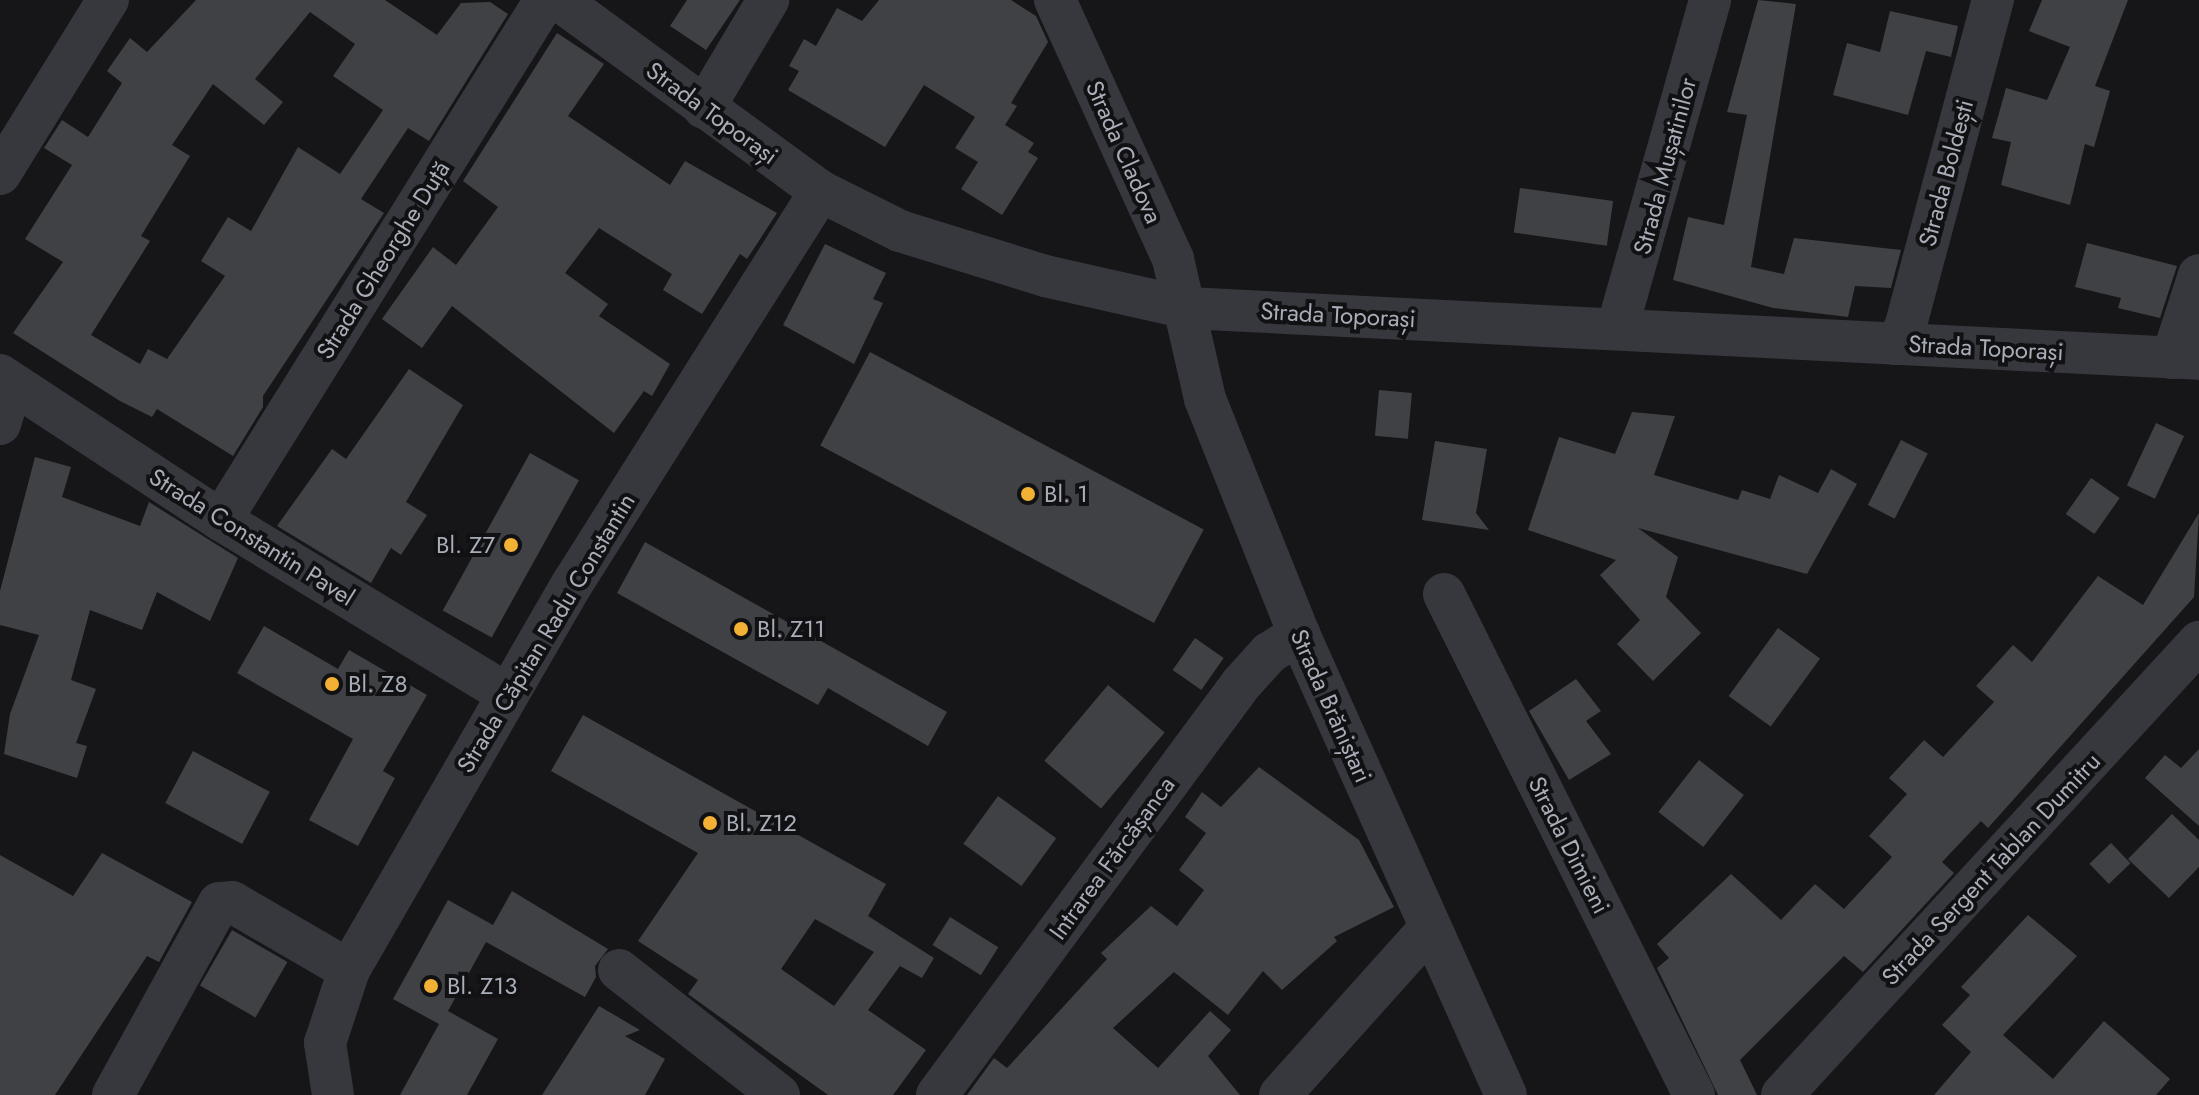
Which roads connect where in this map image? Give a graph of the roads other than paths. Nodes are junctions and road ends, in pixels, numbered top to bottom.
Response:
1 (545, 0) edge
2 (559, 0) edge
3 (768, 0) edge
4 (1055, 0) edge
5 (1710, 0) edge
6 (1993, 0) edge
7 (99, 4) edge
8 (704, 108) junction
9 (0, 174) edge
10 (820, 191) junction
11 (2199, 275) edge
12 (1187, 308) junction
13 (1617, 329) junction
14 (1895, 344) junction
15 (2186, 358) edge
16 (6, 379) edge
17 (0, 424) edge
18 (221, 520) junction
19 (1444, 594) dead end
20 (1299, 634) junction
21 (2192, 660) edge
22 (507, 694) junction
23 (1429, 929) junction
24 (349, 970) junction
25 (619, 970) dead end
26 (113, 1095) edge
27 (333, 1095) edge
28 (779, 1095) edge
29 (937, 1095) edge
30 (1280, 1095) edge
31 (1506, 1095) edge
32 (1694, 1095) edge
33 (1782, 1095) edge

1 - 18 street, Strada Gheorghe Duță
2 - 8 street, Strada Toporași
3 - 8 street
4 - 12 street, Strada Cladova
5 - 13 street, Strada Mușatinilor
6 - 14 street, Strada Boldești
7 - 9 street
8 - 10 street, Strada Toporași
10 - 12 street, Strada Toporași
10 - 22 street, Strada Căpitan Radu Constantin
11 - 15 street
12 - 13 street, Strada Toporași
12 - 20 street, Strada Brăniștari
13 - 14 street, Strada Toporași
14 - 15 street, Strada Toporași
16 - 17 street
16 - 18 street, Strada Constantin Pavel
18 - 22 street, Strada Constantin Pavel
19 - 32 street, Strada Dimieni
20 - 23 street, Strada Brăniștari
20 - 29 street, Intrarea Fărcășanca
21 - 33 street, Strada Sergent Tablan Dumitru
22 - 24 street, Strada Căpitan Radu Constantin
23 - 30 street
23 - 31 street, Strada Brăniștari
24 - 26 street
24 - 27 street, Strada Căpitan Radu Constantin
25 - 28 street

